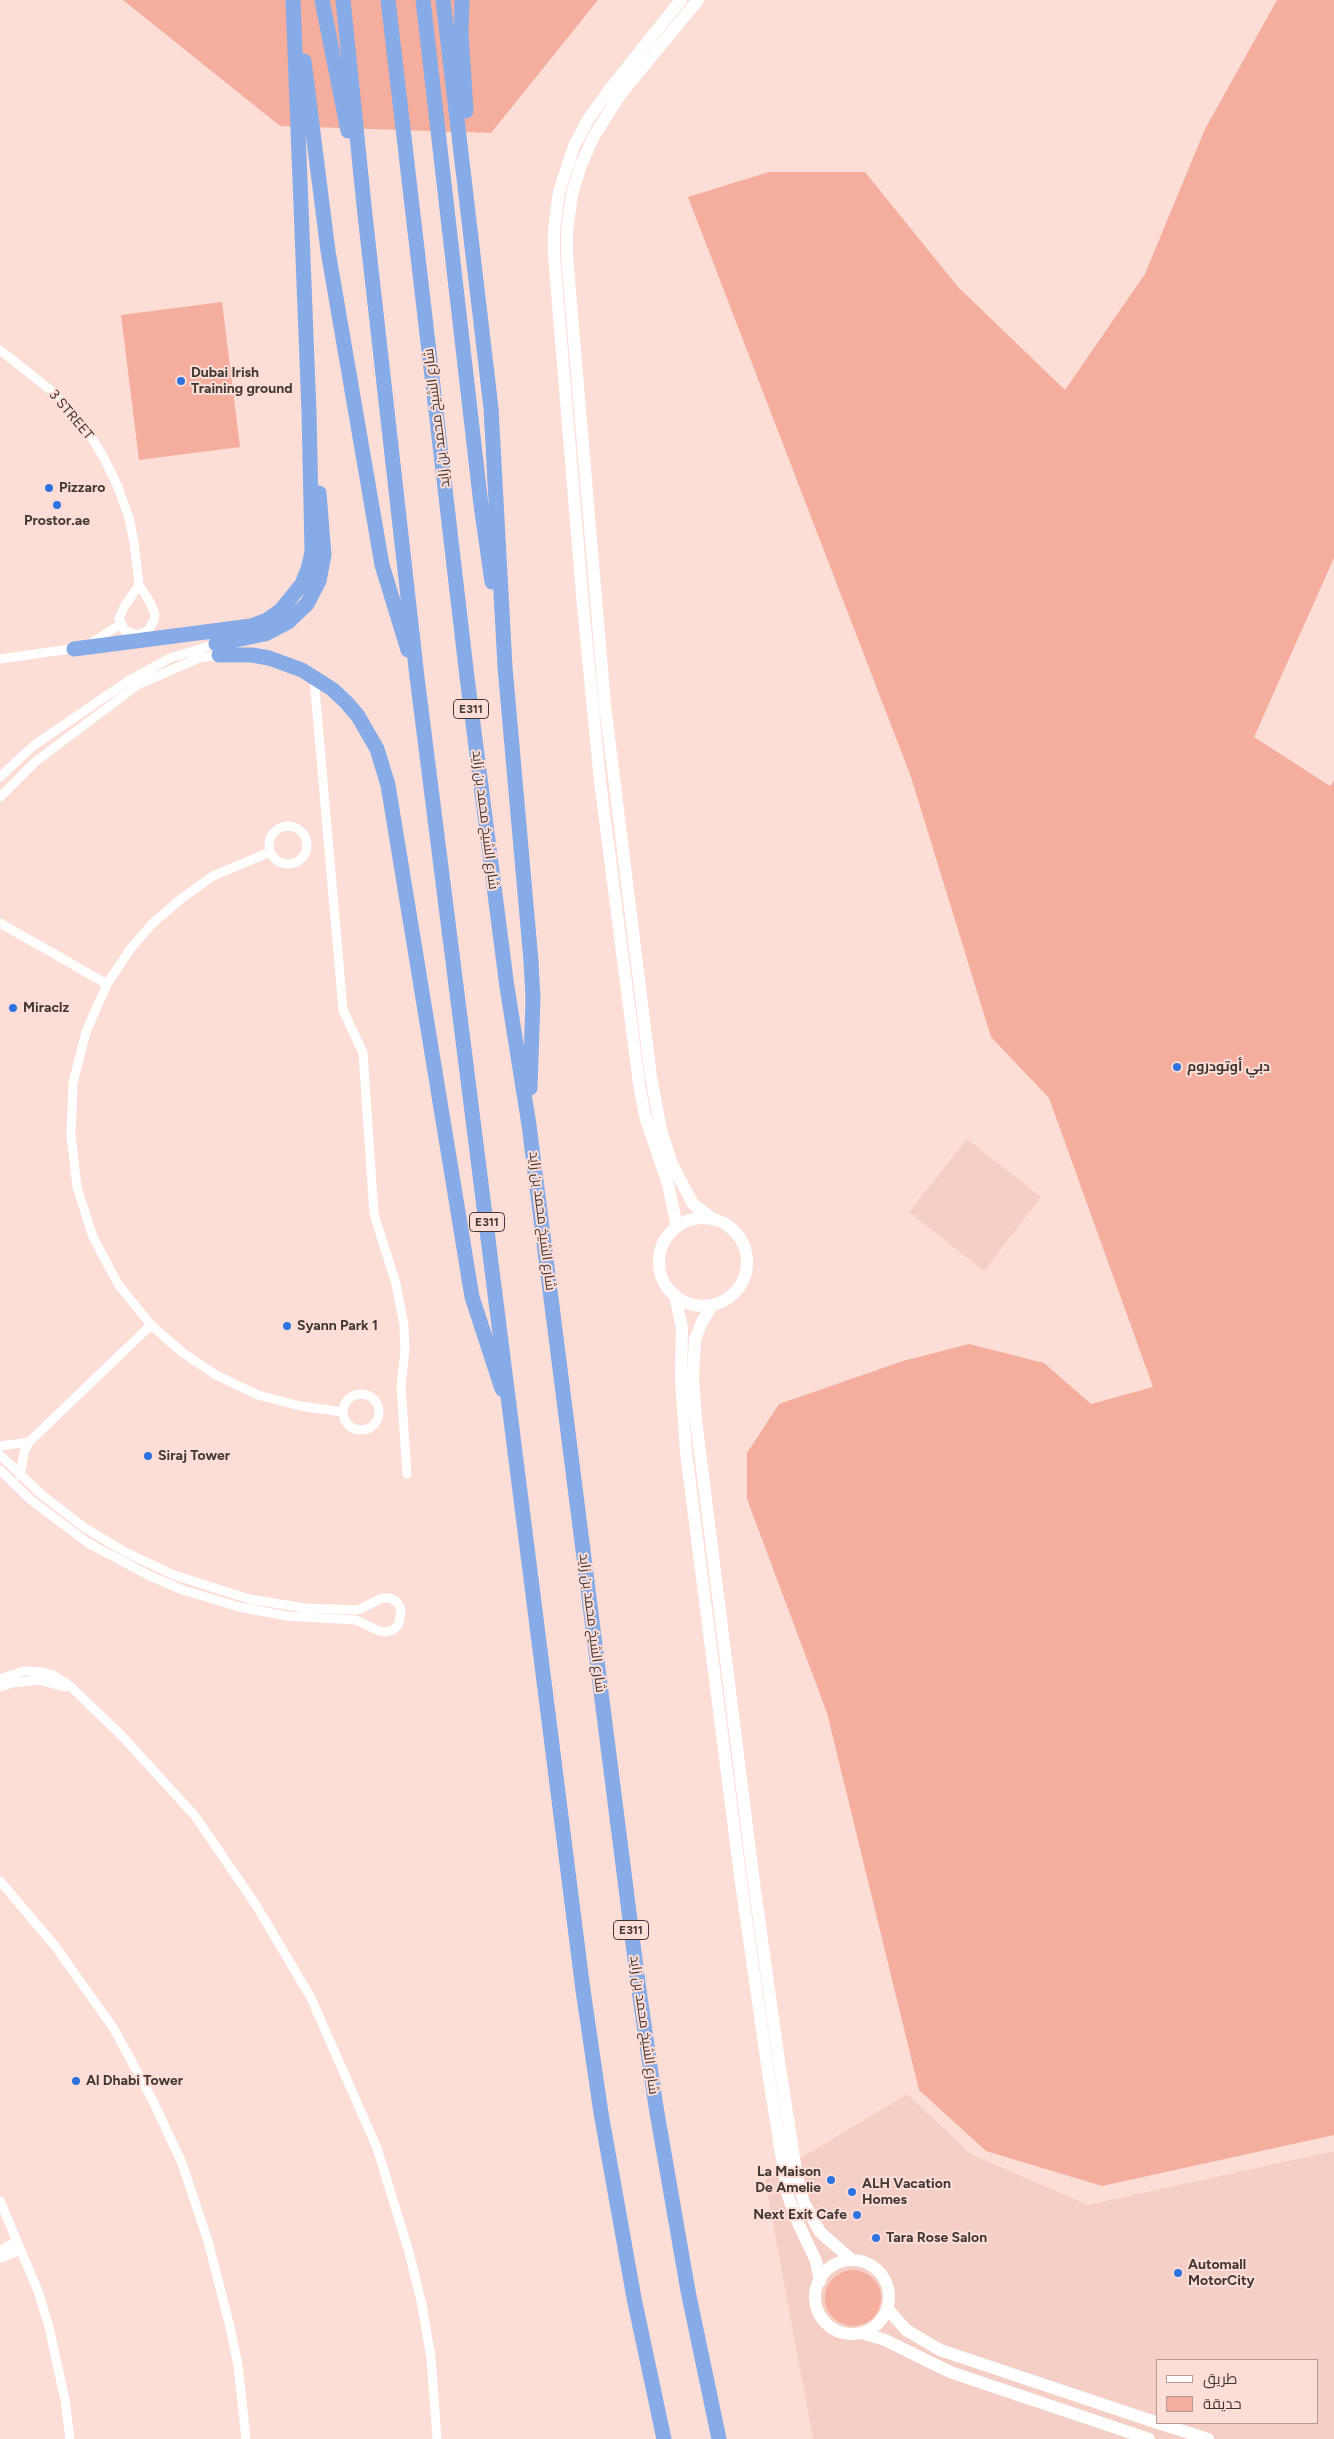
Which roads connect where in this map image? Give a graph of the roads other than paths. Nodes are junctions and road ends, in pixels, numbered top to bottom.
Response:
1 (293, 0) edge
2 (322, 0) edge
3 (343, 0) edge
4 (388, 0) edge
5 (424, 0) edge
6 (443, 0) edge
7 (462, 0) edge
8 (681, 0) edge
9 (698, 0) edge
10 (365, 215) junction
11 (475, 260) junction
12 (0, 350) edge
13 (309, 412) junction
14 (139, 585) junction
15 (120, 624) junction
16 (74, 649) junction
17 (217, 649) junction
18 (0, 659) edge
19 (505, 667) junction
20 (417, 677) junction
21 (314, 678) junction
22 (0, 777) edge
23 (0, 797) edge
24 (270, 852) junction
25 (0, 923) edge
26 (107, 984) junction
27 (529, 1125) junction
28 (713, 1219) junction
29 (677, 1227) junction
30 (675, 1296) junction
31 (712, 1305) junction
32 (151, 1324) junction
33 (343, 1412) junction
34 (512, 1419) junction
35 (29, 1442) junction
36 (0, 1446) edge
37 (0, 1455) edge
38 (2, 1474) edge
39 (407, 1474) dead end
40 (20, 1476) junction
41 (0, 1679) edge
42 (0, 1687) edge
43 (76, 1693) junction
44 (0, 1881) edge
45 (0, 2201) edge
46 (18, 2240) junction
47 (21, 2250) junction
48 (0, 2251) edge
49 (0, 2258) edge
50 (852, 2260) junction
51 (820, 2281) junction
52 (887, 2308) junction
53 (862, 2333) junction
54 (1156, 2422) edge
55 (1161, 2424) edge
56 (662, 2434) edge
57 (70, 2439) edge
58 (246, 2439) edge
59 (437, 2439) edge
60 (719, 2439) edge
61 (1149, 2439) edge
62 (1208, 2439) edge

1 - 13 highway
1 - 20 highway
2 - 10 highway
3 - 10 highway, E311
4 - 27 highway, شارع الشيخ محمد بن زايد / E311
5 - 19 highway
6 - 11 highway
7 - 11 highway
8 - 29 street
9 - 28 street
10 - 20 highway, E311
11 - 19 highway
12 - 14 street, 3 STREET
13 - 16 highway
13 - 17 highway
14 - 15 street
14 - 15 street, 3 STREET
15 - 16 street
16 - 18 street
17 - 21 highway
17 - 22 street
17 - 23 street
19 - 27 highway
20 - 34 highway, E311
21 - 34 highway
21 - 39 street
24 - 24 street
24 - 26 street
25 - 26 street
26 - 32 street
27 - 60 highway, شارع الشيخ محمد بن زايد / E311
28 - 29 street
28 - 31 street
29 - 30 street
30 - 31 street
30 - 51 street
31 - 50 street
32 - 33 street
32 - 35 street
33 - 33 street
34 - 56 highway, E311
35 - 36 street
35 - 40 street
37 - 40 street
38 - 40 street
41 - 43 street
42 - 43 street
43 - 59 street
44 - 58 street
45 - 46 street
46 - 47 street
46 - 48 street
47 - 49 street
47 - 57 street
50 - 51 street
50 - 52 street
51 - 53 street
52 - 53 street
52 - 54 street
53 - 61 street
55 - 62 street

